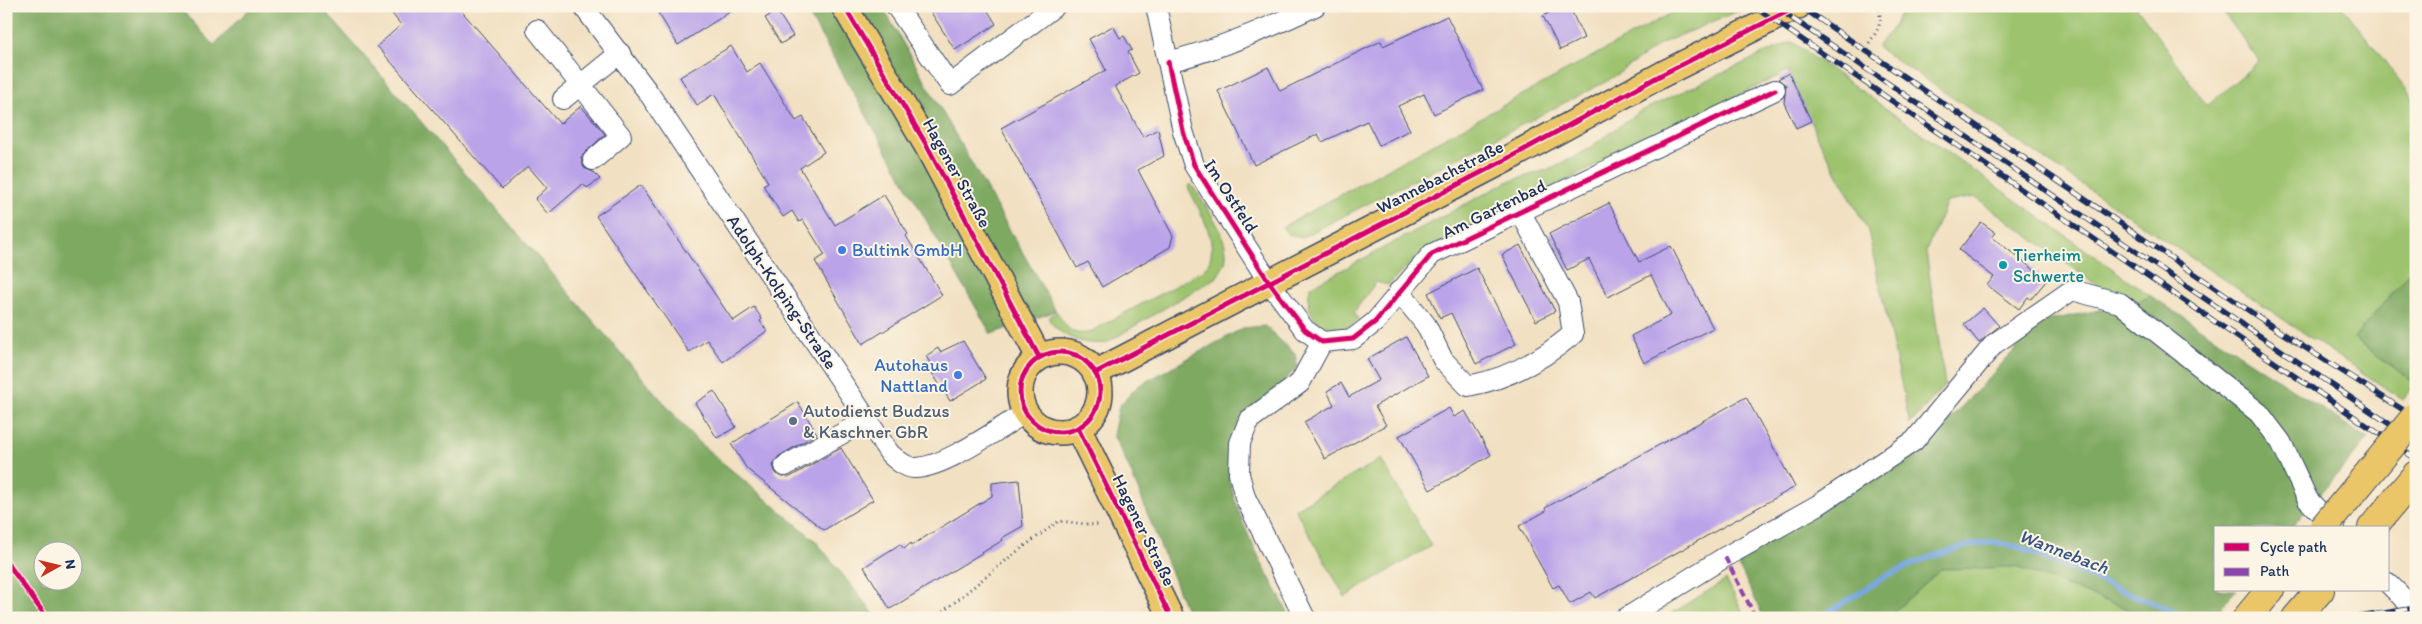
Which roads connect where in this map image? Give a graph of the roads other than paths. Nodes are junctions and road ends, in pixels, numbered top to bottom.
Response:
1 (583, 6) edge
2 (844, 6) edge
3 (896, 6) edge
4 (1055, 6) edge
5 (1156, 6) edge
6 (1315, 6) edge
7 (1798, 6) edge
8 (537, 30) dead end
9 (620, 53) junction
10 (1168, 62) junction
11 (580, 85) junction
12 (1775, 90) dead end
13 (563, 99) dead end
14 (593, 160) dead end
15 (1520, 211) junction
16 (1269, 282) junction
17 (1400, 291) junction
18 (1322, 342) junction
19 (1039, 357) junction
20 (1095, 373) junction
21 (1025, 412) junction
22 (2416, 416) edge
23 (866, 420) junction
24 (1078, 428) junction
25 (784, 466) dead end
26 (2416, 475) edge
27 (2325, 526) edge
28 (2333, 526) edge
29 (2374, 526) edge
30 (2390, 585) edge
31 (2268, 592) edge
32 (2318, 592) edge
33 (2405, 600) dead end
34 (1171, 618) edge
35 (1305, 618) edge
36 (1626, 618) edge
37 (2246, 618) edge
38 (2296, 618) edge

1 - 9 street, Adolph-Kolping-Straße
2 - 19 main road, Hagener Straße
3 - 4 street
5 - 10 street, Im Ostfeld
6 - 10 street
7 - 16 main road, Wannebachstraße
8 - 11 street
9 - 11 street
9 - 23 street, Adolph-Kolping-Straße
10 - 16 street, Im Ostfeld
11 - 13 street
11 - 14 street
12 - 15 street, Am Gartenbad
15 - 17 street, Am Gartenbad
15 - 17 street, Am Gartenbad
16 - 18 street
16 - 20 main road, Wannebachstraße
17 - 18 street, Am Gartenbad
18 - 35 street
19 - 20 main road
19 - 21 main road
20 - 24 main road
21 - 23 street, Adolph-Kolping-Straße
21 - 24 main road
22 - 27 highway, bridge
23 - 25 street
24 - 34 main road, Hagener Straße
26 - 29 highway
28 - 36 street
30 - 33 street
31 - 37 highway
32 - 38 highway

